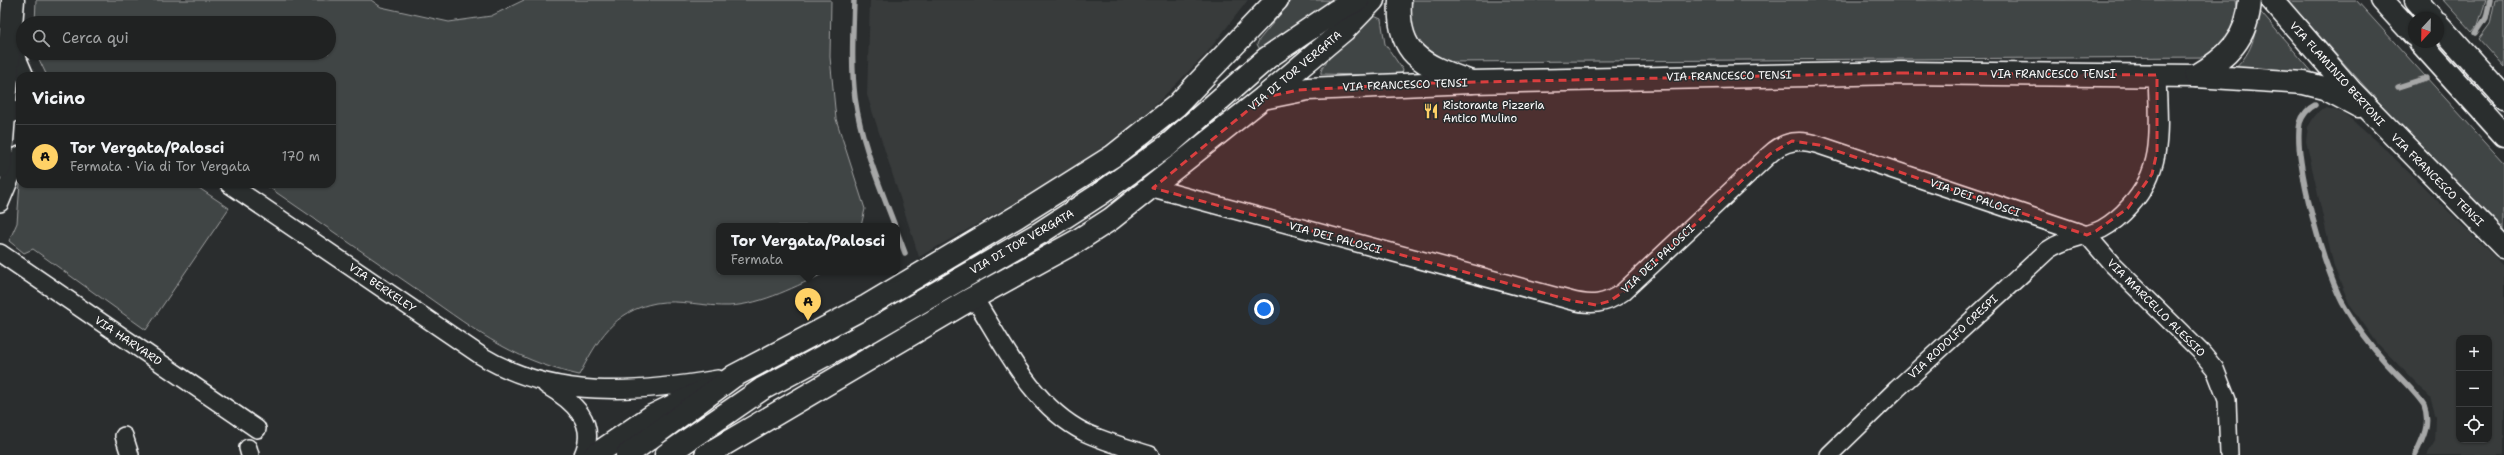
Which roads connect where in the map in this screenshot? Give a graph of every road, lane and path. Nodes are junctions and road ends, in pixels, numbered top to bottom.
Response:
1 (14, 0) edge
2 (1277, 0) edge
3 (1358, 0) edge
4 (1373, 0) edge
5 (1400, 0) edge
6 (2250, 0) edge
7 (2272, 0) edge
8 (2382, 0) edge
9 (2416, 0) edge
10 (2427, 12) edge
11 (2408, 28) edge
12 (2444, 31) edge
13 (10, 41) junction
14 (2425, 48) edge
15 (16, 55) edge
16 (18, 60) edge
17 (23, 72) edge
18 (2157, 75) junction
19 (2196, 76) junction
20 (1471, 82) junction
21 (2504, 97) edge
22 (1263, 98) junction
23 (15, 116) edge
24 (2387, 129) junction
25 (2504, 135) edge
26 (16, 165) edge
27 (0, 167) edge
28 (235, 188) edge
29 (1152, 188) junction
30 (0, 203) edge
31 (2087, 235) junction
32 (2504, 247) edge
33 (0, 253) edge
34 (974, 298) junction
35 (734, 376) junction
36 (539, 381) junction
37 (257, 429) dead end
38 (124, 436) dead end
39 (1837, 453) edge
40 (130, 455) edge
41 (583, 455) edge
42 (595, 455) edge
43 (627, 455) edge
44 (666, 455) edge
45 (706, 455) edge
46 (1150, 455) edge
47 (2229, 455) edge

1 - 13 main road
2 - 35 main road, VIA DI TOR VERGATA
3 - 44 main road, VIA DI TOR VERGATA
4 - 22 main road, VIA DI TOR VERGATA
5 - 20 main road
6 - 19 main road
7 - 24 main road, VIA FLAMINIO BERTONI
8 - 11 main road
9 - 10 main road
12 - 21 main road
13 - 15 street
13 - 23 main road
14 - 25 main road
16 - 17 street
18 - 19 main road, VIA FRANCESCO TENSI
18 - 20 main road, VIA FRANCESCO TENSI
18 - 31 street, VIA RODOLFO CRESPI
19 - 24 main road, VIA FRANCESCO TENSI
20 - 22 main road, VIA FRANCESCO TENSI
22 - 29 main road, VIA DI TOR VERGATA
23 - 27 main road
24 - 32 main road, VIA FRANCESCO TENSI
26 - 30 street
28 - 36 street, VIA BERKELEY
29 - 31 street, VIA DEI PALOSCI
29 - 34 main road, VIA DI TOR VERGATA
31 - 39 street, VIA RODOLFO CRESPI
31 - 47 street, VIA MARCELLO ALESSIO
33 - 37 street, VIA HARVARD
34 - 45 main road, VIA DI TOR VERGATA
34 - 46 street
35 - 36 street, VIA BERKELEY
35 - 42 main road, VIA DI TOR VERGATA
35 - 43 main road, VIA DI TOR VERGATA
36 - 41 street, VIA BERKELEY
38 - 40 street

